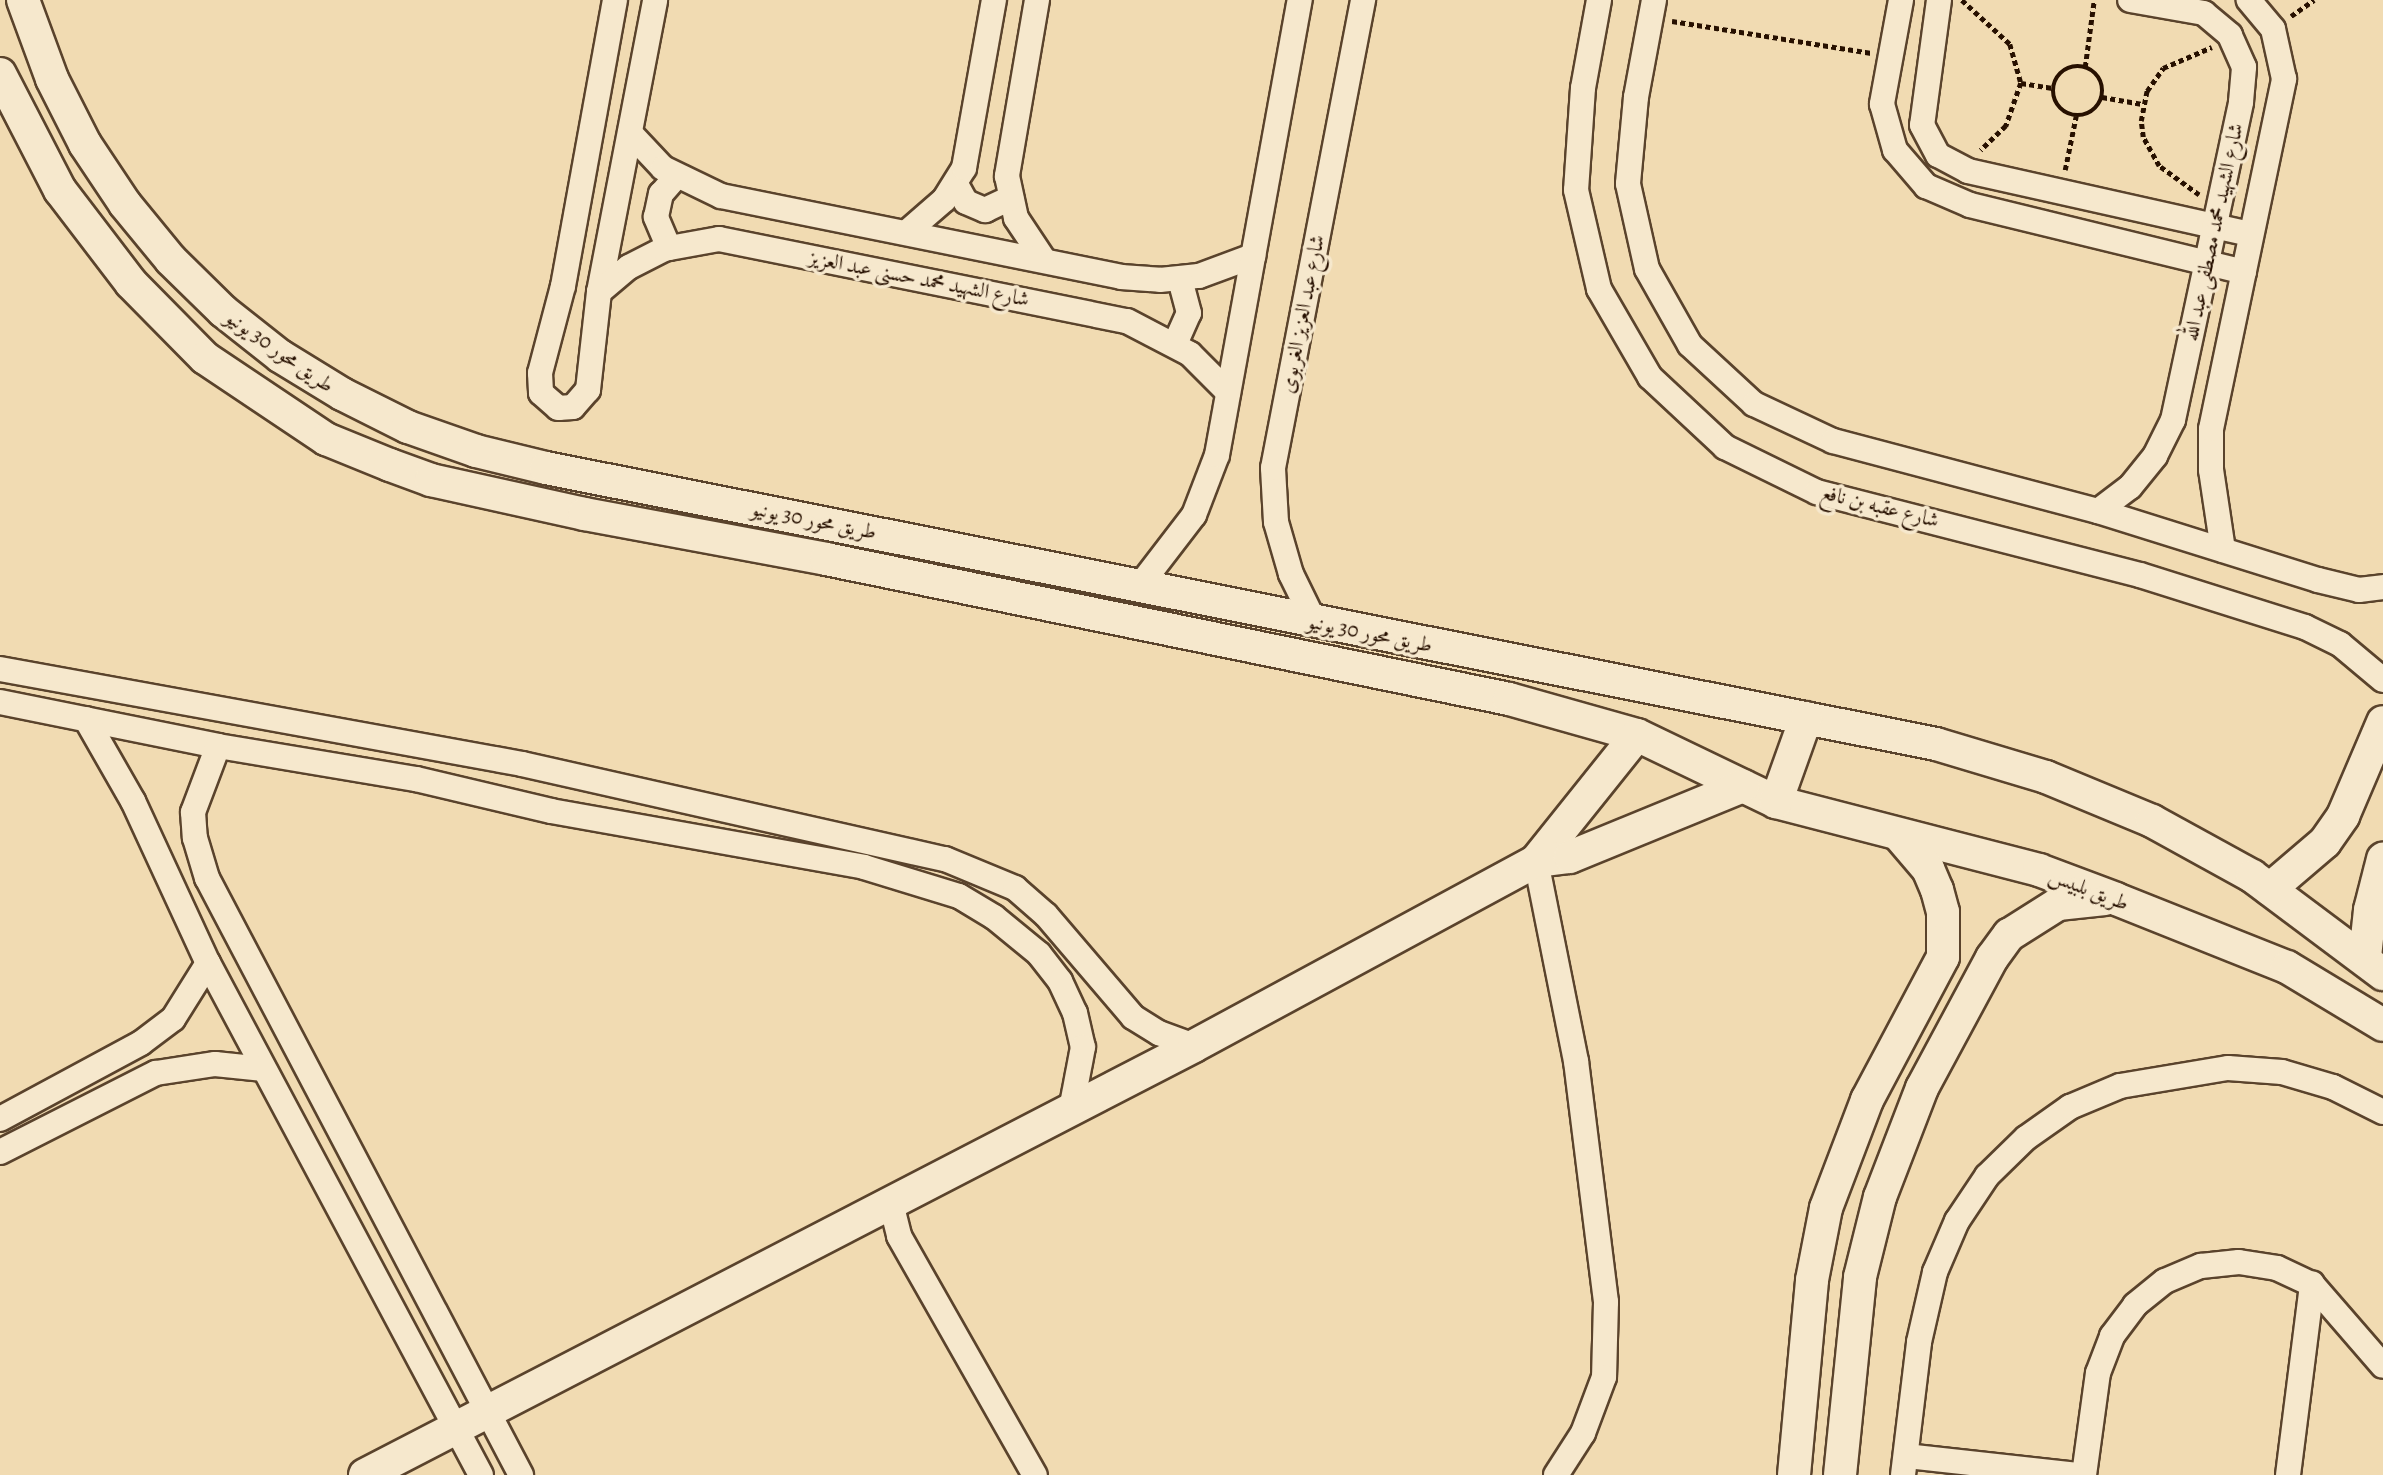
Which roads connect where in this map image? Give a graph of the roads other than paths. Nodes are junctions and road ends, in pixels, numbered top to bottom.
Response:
1 (23, 0) edge
2 (615, 0) edge
3 (655, 0) edge
4 (994, 0) edge
5 (1037, 0) edge
6 (1300, 0) edge
7 (1363, 0) edge
8 (1599, 0) edge
9 (1901, 0) edge
10 (1939, 0) edge
11 (2130, 0) edge
12 (2249, 0) edge
13 (1652, 9) edge
14 (0, 74) edge
15 (630, 133) junction
16 (676, 177) junction
17 (957, 186) junction
18 (1011, 198) junction
19 (2216, 217) junction
20 (907, 232) junction
21 (2252, 234) junction
22 (669, 248) junction
23 (1253, 256) junction
24 (1044, 260) junction
25 (2206, 263) junction
26 (2244, 272) junction
27 (1180, 279) junction
28 (599, 292) junction
29 (1175, 344) junction
30 (1228, 392) junction
31 (2098, 511) junction
32 (2223, 550) junction
33 (1141, 584) junction
34 (2383, 587) edge
35 (1315, 623) junction
36 (0, 669) edge
37 (2383, 680) edge
38 (0, 702) edge
39 (1806, 718) junction
40 (86, 719) junction
41 (2383, 722) edge
42 (348, 734) junction
43 (1637, 735) junction
44 (218, 746) junction
45 (344, 766) junction
46 (1743, 786) junction
47 (1776, 802) junction
48 (1899, 835) junction
49 (2383, 859) edge
50 (1536, 861) junction
51 (2270, 889) junction
52 (2116, 899) junction
53 (208, 963) junction
54 (2374, 966) edge
55 (2379, 1015) edge
56 (1194, 1046) junction
57 (264, 1069) junction
58 (1070, 1110) junction
59 (2383, 1112) edge
60 (0, 1119) edge
61 (0, 1152) edge
62 (891, 1203) junction
63 (2312, 1284) junction
64 (2383, 1366) edge
65 (490, 1410) junction
66 (457, 1427) junction
67 (1904, 1466) edge
68 (365, 1475) edge
69 (481, 1475) edge
70 (521, 1475) edge
71 (1035, 1475) edge
72 (1556, 1475) edge
73 (1794, 1475) edge
74 (1840, 1475) edge
75 (2077, 1475) edge
76 (2084, 1475) edge
77 (2288, 1475) edge

1 - 33 street, طريق محور 30 يونيو
2 - 28 street
3 - 15 street
4 - 17 street
5 - 18 street
6 - 23 street
7 - 35 street, شارع عبد العزيز الغربوى
8 - 37 street, شارع عقبه بن نافع
9 - 25 street
10 - 19 street
11 - 19 street, شارع الشهيد محمد مصطفى عبد الله
12 - 21 street, شارع الشهيد محمد مصطفى عبد الله
13 - 31 street
14 - 43 street, طريق محور 30 يونيو
15 - 16 street, شارع الشهيد محمد حسنى عبد العزيز
15 - 28 street
16 - 20 street, شارع الشهيد محمد حسنى عبد العزيز
16 - 22 street
17 - 18 street
17 - 20 street
18 - 24 street
19 - 21 street
19 - 25 street, شارع الشهيد محمد مصطفى عبد الله
20 - 24 street, شارع الشهيد محمد حسنى عبد العزيز
21 - 26 street, شارع الشهيد محمد مصطفى عبد الله
22 - 28 street, شارع الشهيد محمد حسنى عبد العزيز
22 - 29 street, شارع الشهيد محمد حسنى عبد العزيز
23 - 27 street, شارع الشهيد محمد حسنى عبد العزيز
23 - 30 street
24 - 27 street, شارع الشهيد محمد حسنى عبد العزيز
25 - 26 street
25 - 31 street, شارع الشهيد محمد مصطفى عبد الله
26 - 32 street, شارع الشهيد محمد مصطفى عبد الله
27 - 29 street
29 - 30 street, شارع الشهيد محمد حسنى عبد العزيز
30 - 33 street
31 - 32 street
32 - 34 street
33 - 35 street, طريق محور 30 يونيو
35 - 39 street, طريق محور 30 يونيو
36 - 42 street
38 - 40 street
39 - 47 street
39 - 51 street
40 - 44 street
40 - 53 street
41 - 51 street
42 - 45 street
42 - 56 street
43 - 46 street, طريق محور 30 يونيو
43 - 50 street
44 - 45 street
44 - 65 street
45 - 58 street
46 - 47 street, طريق محور 30 يونيو
46 - 50 street
47 - 48 street, طريق بلبيس
48 - 52 street, طريق بلبيس
48 - 73 street
49 - 54 street
50 - 56 street
50 - 72 street
51 - 54 street
52 - 55 street, طريق بلبيس
52 - 74 street
53 - 57 street
53 - 60 street
56 - 58 street
57 - 61 street
57 - 66 street
58 - 62 street
59 - 67 street
62 - 65 street
62 - 71 street
63 - 64 street
63 - 76 street
63 - 77 street
65 - 66 street
65 - 70 street
66 - 68 street
66 - 69 street
67 - 75 street

